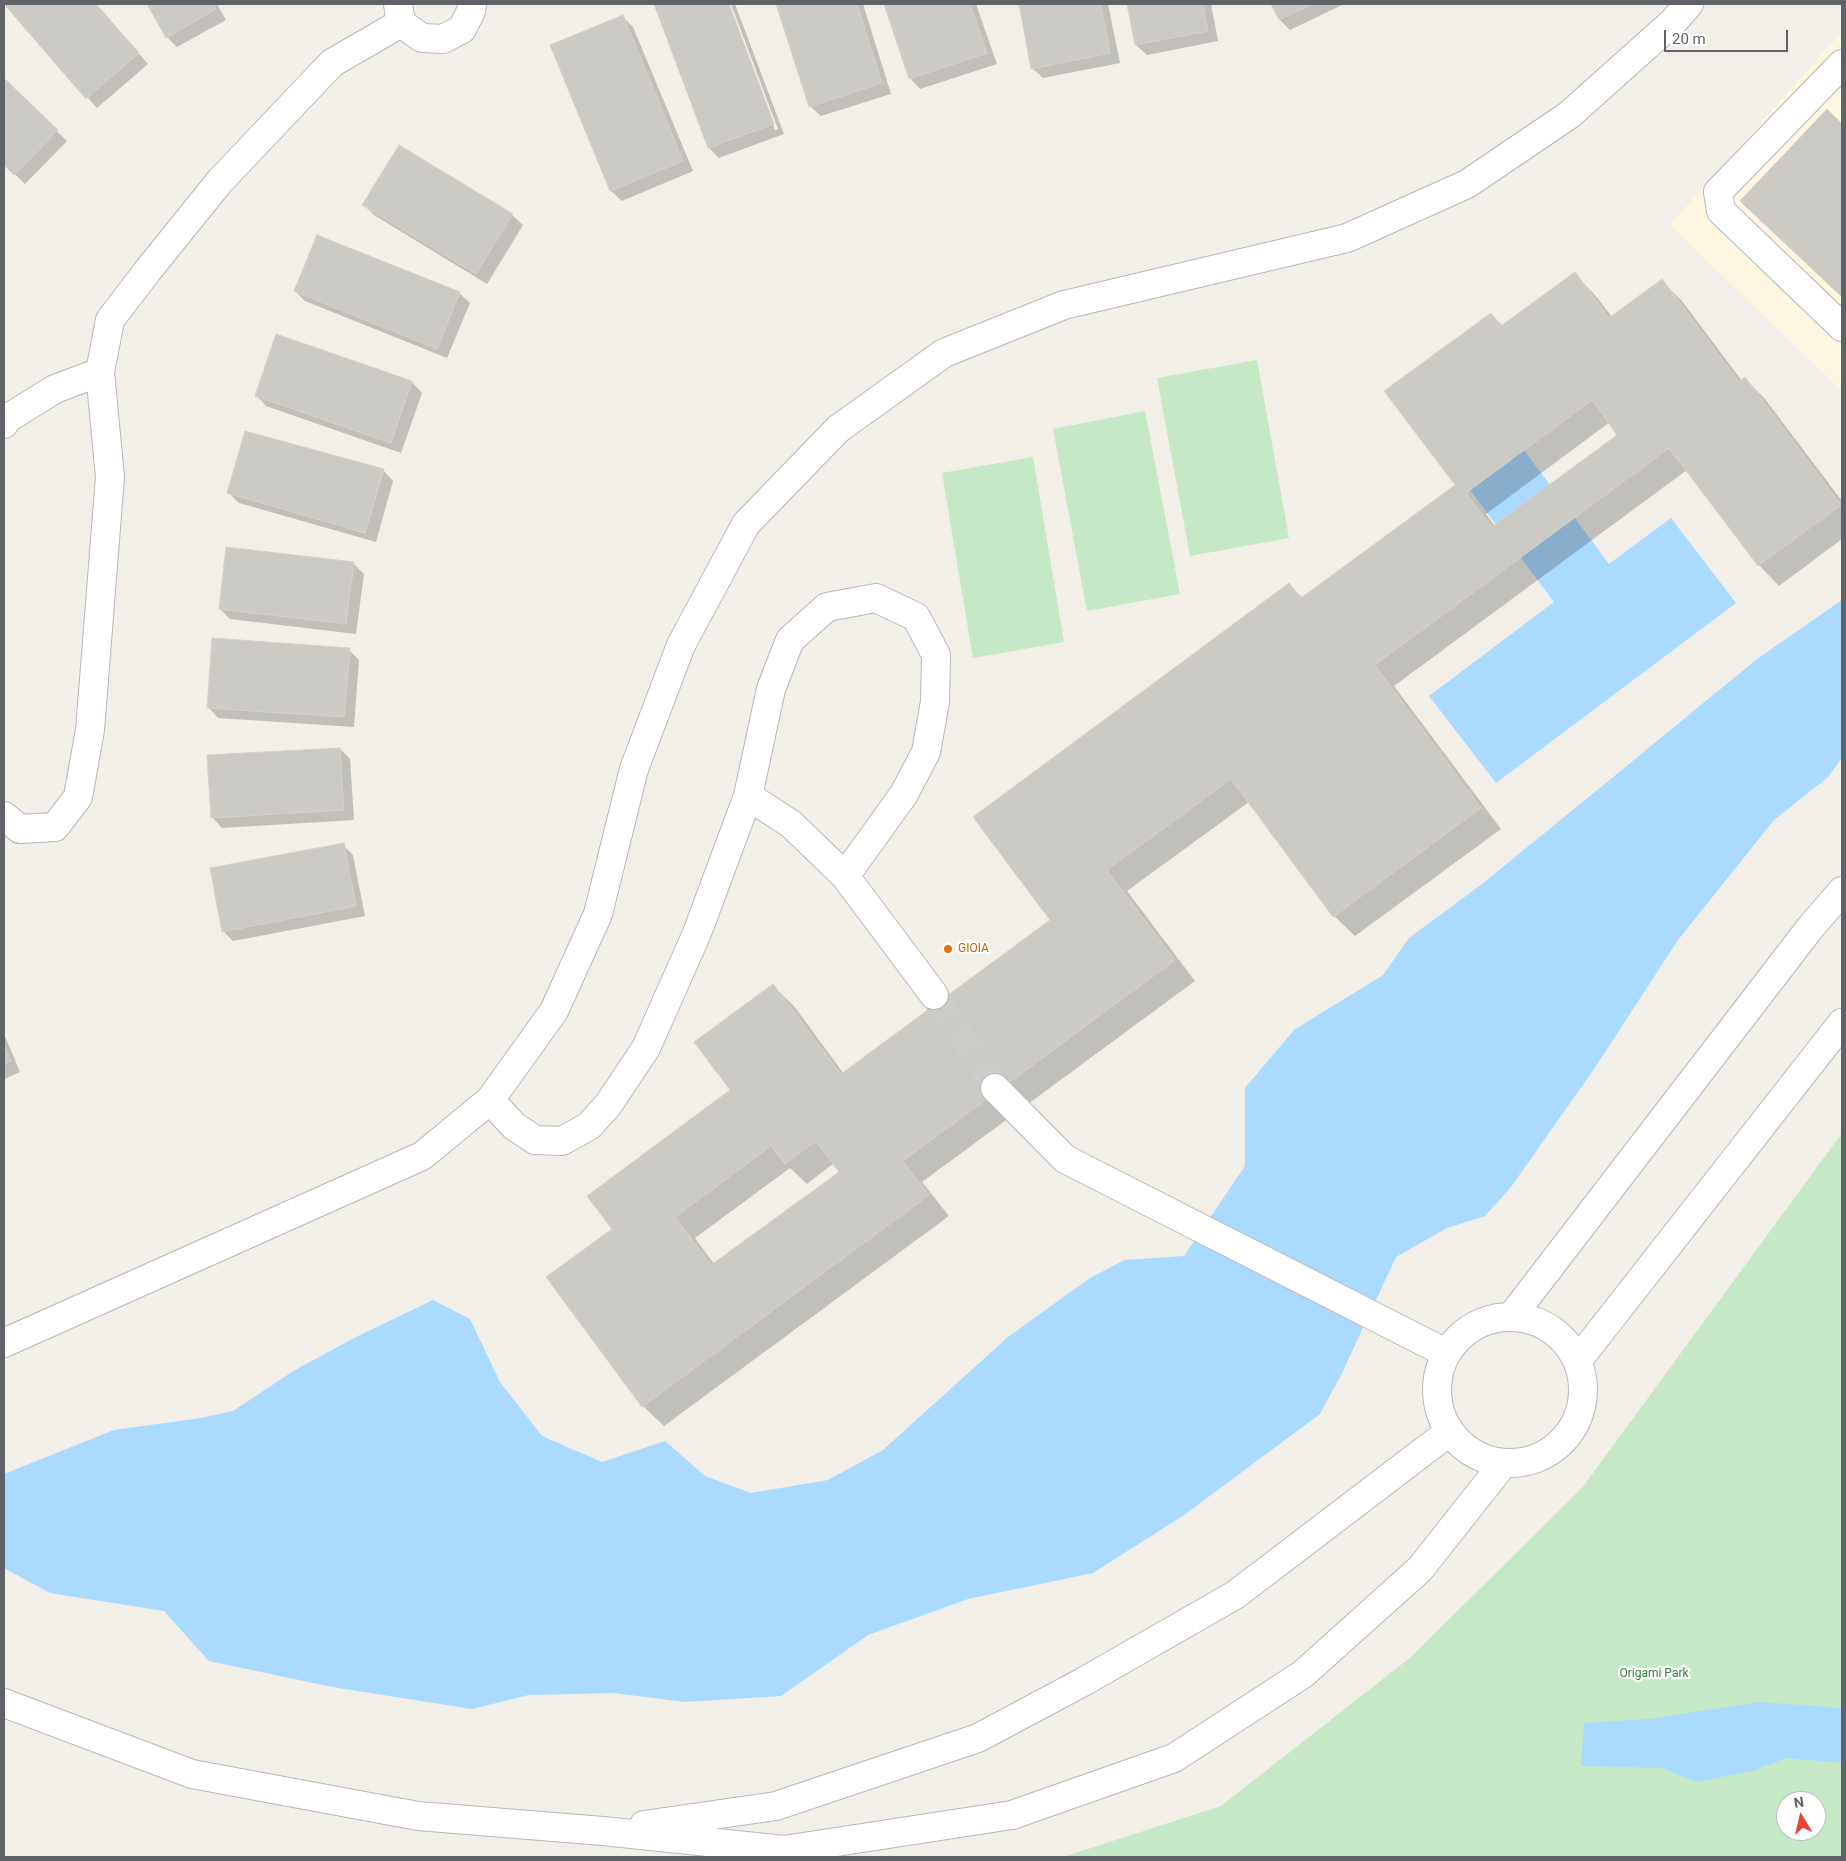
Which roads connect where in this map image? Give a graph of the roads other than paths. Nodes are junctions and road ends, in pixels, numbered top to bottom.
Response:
1 (472, 4) edge
2 (1689, 4) edge
3 (400, 13) edge
4 (1842, 64) edge
5 (1842, 327) edge
6 (100, 372) junction
7 (4, 424) edge
8 (748, 796) junction
9 (4, 816) edge
10 (845, 876) junction
11 (1842, 891) edge
12 (934, 995) tunnel mouth
13 (1842, 1023) edge
14 (995, 1088) tunnel mouth
15 (490, 1100) junction
16 (1512, 1316) junction
17 (4, 1344) edge
18 (1446, 1353) junction
19 (1578, 1360) junction
20 (1449, 1432) junction
21 (1503, 1464) junction
22 (4, 1702) edge
23 (603, 1831) junction

1 - 3 street
2 - 15 street
3 - 6 street
4 - 5 street
6 - 7 street
6 - 9 street
8 - 10 street
8 - 10 street
8 - 15 street
10 - 12 street
11 - 16 street
13 - 19 street
14 - 18 street
15 - 17 street
16 - 18 street
16 - 19 street
18 - 20 street
19 - 21 street
20 - 21 street
20 - 23 street
21 - 23 street
22 - 23 street

